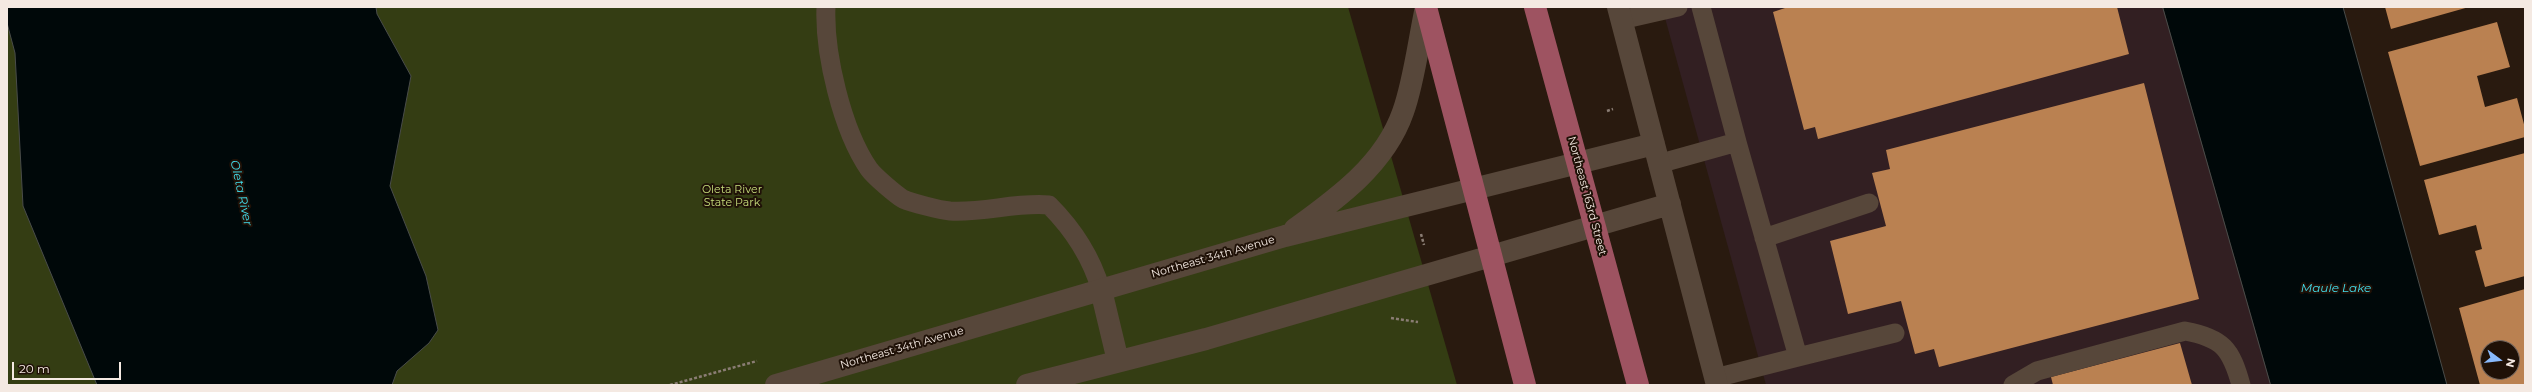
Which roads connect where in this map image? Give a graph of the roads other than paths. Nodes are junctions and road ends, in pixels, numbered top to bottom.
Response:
1 (826, 7) edge
2 (1426, 7) edge
3 (1535, 7) edge
4 (1678, 7) edge
5 (1701, 7) edge
6 (1620, 13) edge
7 (1737, 142) junction
8 (1656, 154) junction
9 (1578, 162) junction
10 (1473, 188) junction
11 (1870, 203) dead end
12 (1670, 204) junction
13 (1595, 225) junction
14 (1285, 236) junction
15 (1764, 238) junction
16 (1490, 254) junction
17 (1101, 290) junction
18 (1895, 333) dead end
19 (1798, 357) junction
20 (1118, 361) junction
21 (1716, 382) edge
22 (776, 385) edge
23 (1027, 385) edge
24 (1525, 385) edge
25 (1638, 385) edge
26 (2013, 385) edge
27 (2241, 385) edge

1 - 17 lane
2 - 10 main road
2 - 14 street
3 - 9 main road, Northeast 163rd Street
4 - 6 lane
5 - 7 lane
6 - 8 street
7 - 8 lane
7 - 15 lane
8 - 9 street, Northeast 34th Avenue
8 - 12 street
9 - 10 street, Northeast 34th Avenue
9 - 13 main road, Northeast 163rd Street
10 - 14 street, Northeast 34th Avenue
10 - 16 main road
11 - 15 lane
12 - 13 street
12 - 21 street
13 - 16 street
13 - 25 main road, Northeast 163rd Street
14 - 17 street, Northeast 34th Avenue
15 - 19 lane
16 - 20 street
16 - 24 main road
17 - 20 street
17 - 22 street, Northeast 34th Avenue
18 - 19 lane
19 - 21 lane
20 - 23 street
26 - 27 lane

